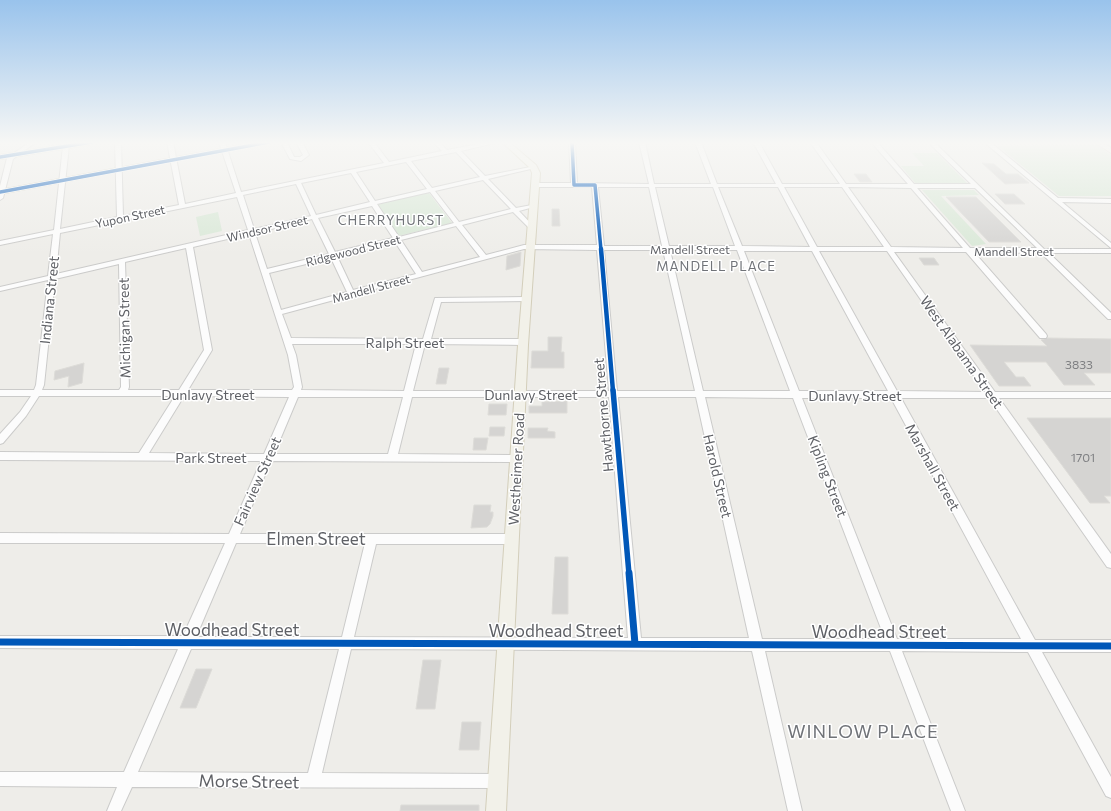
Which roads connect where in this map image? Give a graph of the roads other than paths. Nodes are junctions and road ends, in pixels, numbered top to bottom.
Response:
1 (5, 180) edge
2 (62, 180) joint
3 (119, 180) edge
4 (177, 180) edge
5 (234, 180) edge
6 (314, 180) edge
7 (358, 180) edge
8 (423, 180) edge
9 (476, 180) edge
10 (486, 180) edge
11 (536, 180) edge
12 (574, 180) edge
13 (650, 180) edge
14 (713, 180) edge
15 (777, 180) edge
16 (840, 180) edge
17 (907, 180) edge
18 (971, 180) edge
19 (1033, 180) edge
20 (298, 183) junction
21 (536, 185) junction
22 (574, 185) junction
23 (595, 185) junction
24 (651, 185) junction
25 (715, 185) junction
26 (780, 186) junction
27 (844, 186) junction
28 (912, 186) junction
29 (977, 186) junction
30 (431, 190) junction
31 (1, 194) edge
32 (239, 194) junction
33 (1057, 200) junction
34 (1111, 201) edge
35 (374, 203) junction
36 (182, 205) junction
37 (535, 205) junction
38 (514, 210) junction
39 (314, 217) junction
40 (120, 218) junction
41 (458, 224) junction
42 (533, 229) junction
43 (56, 231) junction
44 (250, 232) junction
45 (397, 239) junction
46 (0, 243) edge
47 (189, 246) junction
48 (1111, 246) edge
49 (531, 248) junction
50 (601, 249) junction
51 (666, 249) junction
52 (740, 249) junction
53 (815, 250) junction
54 (890, 251) junction
55 (969, 251) junction
56 (1043, 251) junction
57 (1111, 251) edge
58 (333, 255) junction
59 (484, 257) junction
60 (122, 262) junction
61 (264, 272) junction
62 (420, 274) junction
63 (52, 278) junction
64 (0, 289) edge
65 (351, 293) junction
66 (527, 299) junction
67 (278, 313) junction
68 (1111, 317) edge
69 (1043, 336) dead end
70 (287, 341) junction
71 (423, 342) junction
72 (523, 342) junction
73 (0, 393) edge
74 (38, 393) junction
75 (121, 394) junction
76 (182, 394) junction
77 (296, 394) junction
78 (408, 394) junction
79 (520, 394) junction
80 (613, 394) junction
81 (700, 395) junction
82 (796, 395) junction
83 (894, 395) junction
84 (993, 395) junction
85 (1111, 395) edge
86 (0, 440) edge
87 (0, 456) edge
88 (142, 457) junction
89 (268, 457) junction
90 (392, 458) junction
91 (517, 459) junction
92 (0, 538) edge
93 (232, 538) junction
94 (372, 539) junction
95 (512, 539) junction
96 (1111, 563) edge
97 (0, 642) edge
98 (187, 642) junction
99 (346, 643) junction
100 (506, 644) junction
101 (635, 644) junction
102 (1031, 644) junction
103 (757, 645) junction
104 (893, 645) junction
105 (1111, 646) edge
106 (0, 779) edge
107 (127, 779) junction
108 (312, 781) junction
109 (498, 781) junction
110 (1111, 791) edge
111 (114, 811) edge
112 (496, 811) edge
113 (795, 811) edge
114 (958, 811) edge

1 - 31 street
2 - 31 main road
2 - 43 street, Indiana Street
3 - 40 street
4 - 36 street
5 - 32 street, Fairview Street
6 - 20 street, Yupon Street
7 - 35 street
8 - 30 street
9 - 30 street, Windsor Street
10 - 38 street
11 - 21 main road, Westheimer Road
12 - 22 street
13 - 24 street, Harold Street
14 - 25 street, Kipling Street
15 - 26 street, Marshall Street
16 - 27 street, West Alabama Street
17 - 28 street
18 - 29 street
19 - 33 street
20 - 32 street, Yupon Street
20 - 39 street
21 - 22 street
21 - 37 main road, Westheimer Road
22 - 23 street
23 - 24 street
23 - 50 street, Hawthorne Street
24 - 25 street
24 - 51 street, Harold Street
25 - 26 street
25 - 52 street, Kipling Street
26 - 27 street
26 - 53 street, Marshall Street
27 - 28 street
27 - 54 street, West Alabama Street
28 - 29 street
28 - 55 street
29 - 56 street
30 - 35 street, Windsor Street
30 - 41 street
32 - 36 street, Yupon Street
32 - 44 street, Fairview Street
33 - 34 street
33 - 48 street
35 - 39 street, Windsor Street
35 - 45 street
36 - 40 street, Yupon Street
37 - 38 street, Ridgewood Street
37 - 42 main road, Westheimer Road
38 - 41 street, Ridgewood Street
38 - 42 street
39 - 44 street, Windsor Street
39 - 58 street
40 - 43 street, Yupon Street
41 - 45 street, Ridgewood Street
41 - 59 street
42 - 49 main road, Westheimer Road
43 - 46 street, Yupon Street
43 - 63 street, Indiana Street
44 - 47 street, Windsor Street
44 - 61 street, Fairview Street
45 - 58 street, Ridgewood Street
45 - 62 street
47 - 60 street, Windsor Street
47 - 76 street
49 - 50 street, Mandell Street
49 - 59 street, Mandell Street
49 - 66 main road, Westheimer Road
50 - 51 street, Mandell Street
50 - 80 street, Hawthorne Street
51 - 52 street, Mandell Street
51 - 81 street, Harold Street
52 - 53 street, Mandell Street
52 - 82 street, Kipling Street
53 - 54 street, Mandell Street
53 - 83 street, Marshall Street
54 - 55 street, Mandell Street
54 - 84 street, West Alabama Street
55 - 56 street, Mandell Street
55 - 69 street
56 - 57 street, Mandell Street
56 - 68 street
58 - 61 street, Ridgewood Street
58 - 65 street
59 - 62 street, Mandell Street
60 - 63 street, Windsor Street
60 - 75 street, Michigan Street
61 - 67 street, Fairview Street
62 - 65 street, Mandell Street
63 - 64 street, Windsor Street
63 - 74 street, Indiana Street
65 - 67 street, Mandell Street
66 - 71 street
66 - 72 main road, Westheimer Road
67 - 70 street, Fairview Street
70 - 71 street, Ralph Street
70 - 77 street, Fairview Street
71 - 72 street, Ralph Street
71 - 78 street
72 - 79 main road, Westheimer Road
73 - 74 street, Dunlavy Street
74 - 75 street, Dunlavy Street
74 - 86 street, Indiana Street
75 - 76 street, Dunlavy Street
76 - 77 street, Dunlavy Street
76 - 88 street
77 - 78 street, Dunlavy Street
77 - 89 street, Fairview Street
78 - 79 street, Dunlavy Street
78 - 90 street
79 - 80 street, Dunlavy Street
79 - 91 main road, Westheimer Road
80 - 81 street, Dunlavy Street
80 - 101 street, Hawthorne Street
81 - 82 street, Dunlavy Street
81 - 103 street, Harold Street
82 - 83 street, Dunlavy Street
82 - 104 street, Kipling Street
83 - 84 street, Dunlavy Street
83 - 102 street, Marshall Street
84 - 85 street, Dunlavy Street
84 - 96 street, West Alabama Street
87 - 88 street, Park Street
88 - 89 street, Park Street
89 - 90 street, Park Street
89 - 93 street, Fairview Street
90 - 91 street, Park Street
91 - 95 main road, Westheimer Road
92 - 93 street, Elmen Street
93 - 94 street, Elmen Street
93 - 98 street, Fairview Street
94 - 95 street, Elmen Street
94 - 99 street
95 - 100 main road, Westheimer Road
97 - 98 street, Woodhead Street
98 - 99 street, Woodhead Street
98 - 107 street, Fairview Street
99 - 100 street, Woodhead Street
99 - 108 street
100 - 101 street, Woodhead Street
100 - 109 main road, Westheimer Road
101 - 103 street, Woodhead Street
102 - 104 street, Woodhead Street
102 - 105 street, Woodhead Street
102 - 110 street, Marshall Street
103 - 104 street, Woodhead Street
103 - 113 street, Harold Street
104 - 114 street, Kipling Street
106 - 107 street, Morse Street
107 - 108 street, Morse Street
107 - 111 street, Fairview Street
108 - 109 street, Morse Street
109 - 112 main road, Westheimer Road

